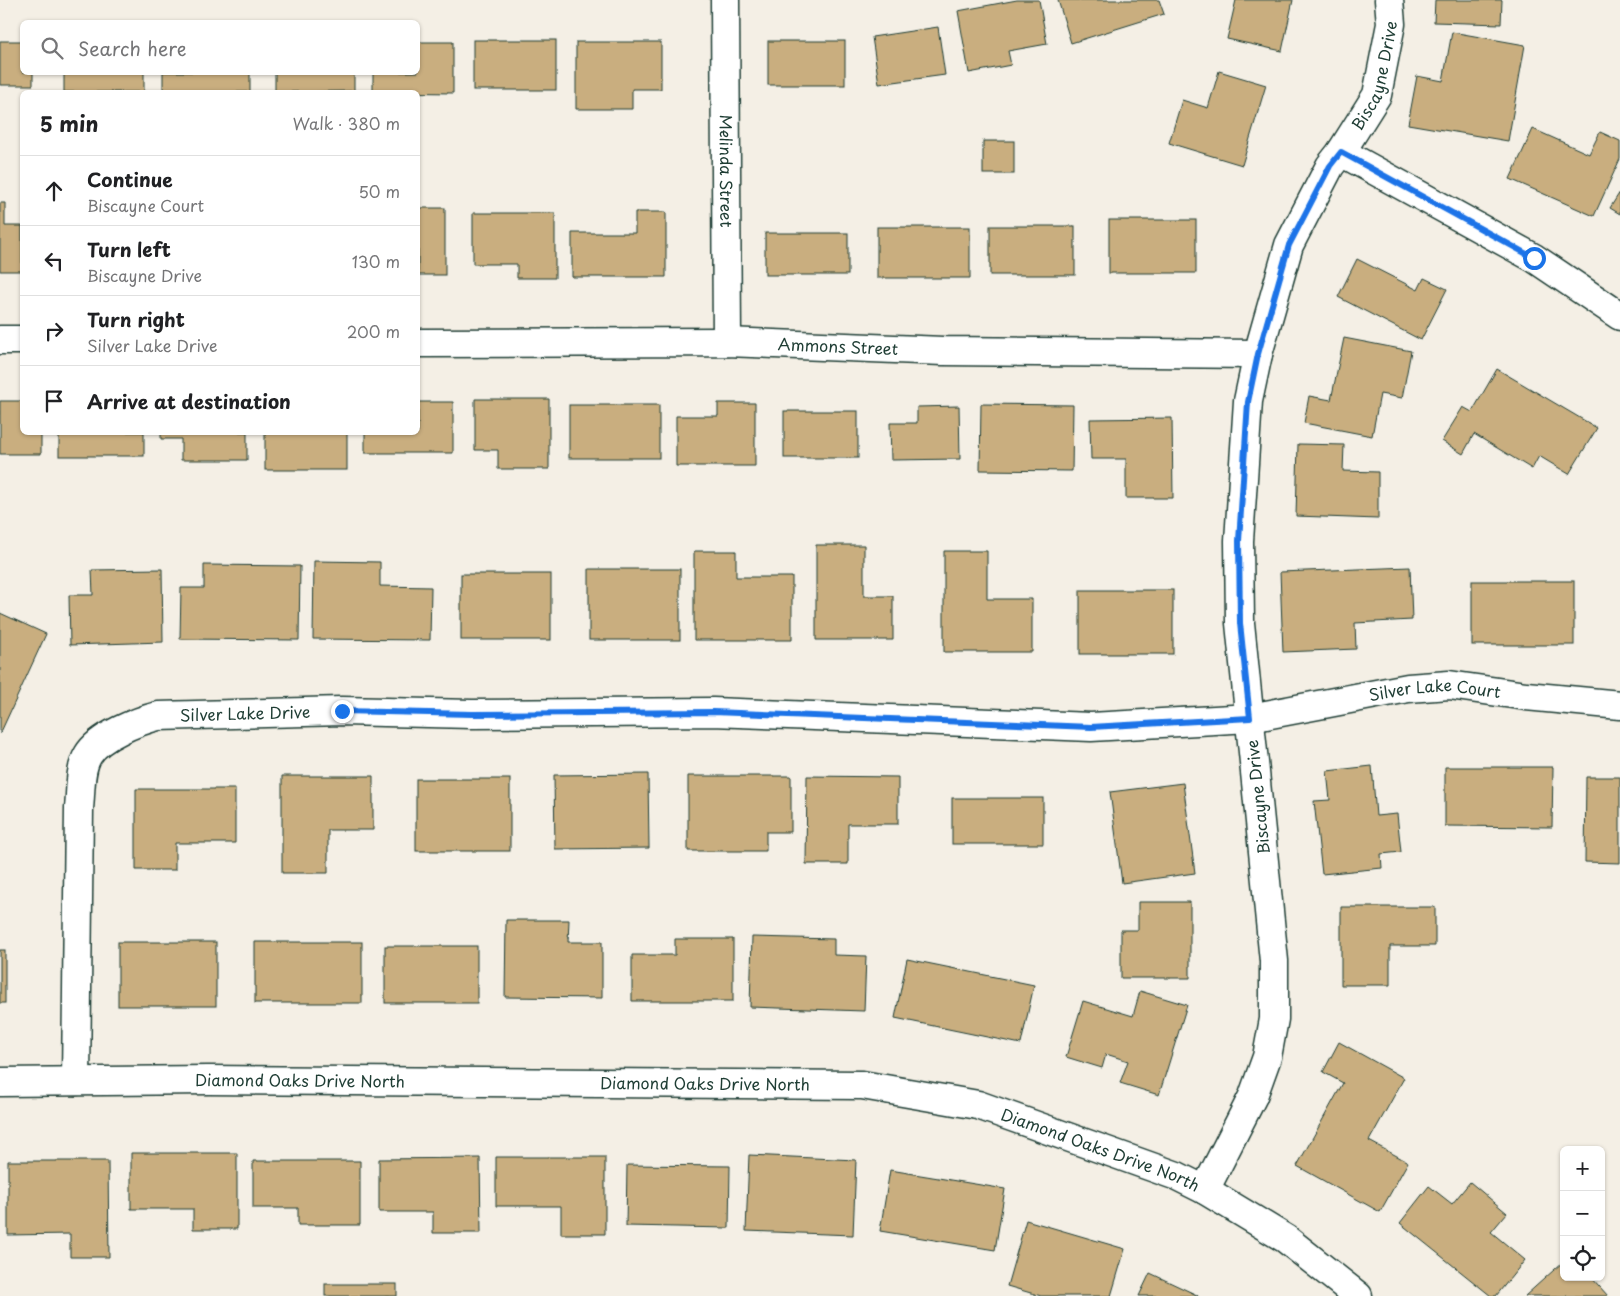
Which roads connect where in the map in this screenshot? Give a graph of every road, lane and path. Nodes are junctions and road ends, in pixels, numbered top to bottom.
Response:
1 (725, 0) edge
2 (1389, 0) edge
3 (1341, 152) junction
4 (1620, 316) edge
5 (0, 340) edge
6 (20, 340) edge
7 (727, 342) junction
8 (420, 343) edge
9 (1258, 354) junction
10 (1620, 705) edge
11 (1250, 718) junction
12 (76, 1081) junction
13 (0, 1082) edge
14 (1205, 1190) junction
15 (1358, 1296) edge

1 - 7 street, Melinda Street
2 - 3 street, Biscayne Drive
3 - 4 street
3 - 9 street, Biscayne Drive
5 - 6 street
7 - 8 street, Ammons Street
7 - 9 street, Ammons Street
9 - 11 street, Biscayne Drive
10 - 11 street, Silver Lake Court
11 - 12 street, Silver Lake Drive
11 - 14 street, Biscayne Drive
12 - 13 street, Diamond Oaks Drive North
12 - 14 street, Diamond Oaks Drive North
14 - 15 street, Diamond Oaks Drive North

